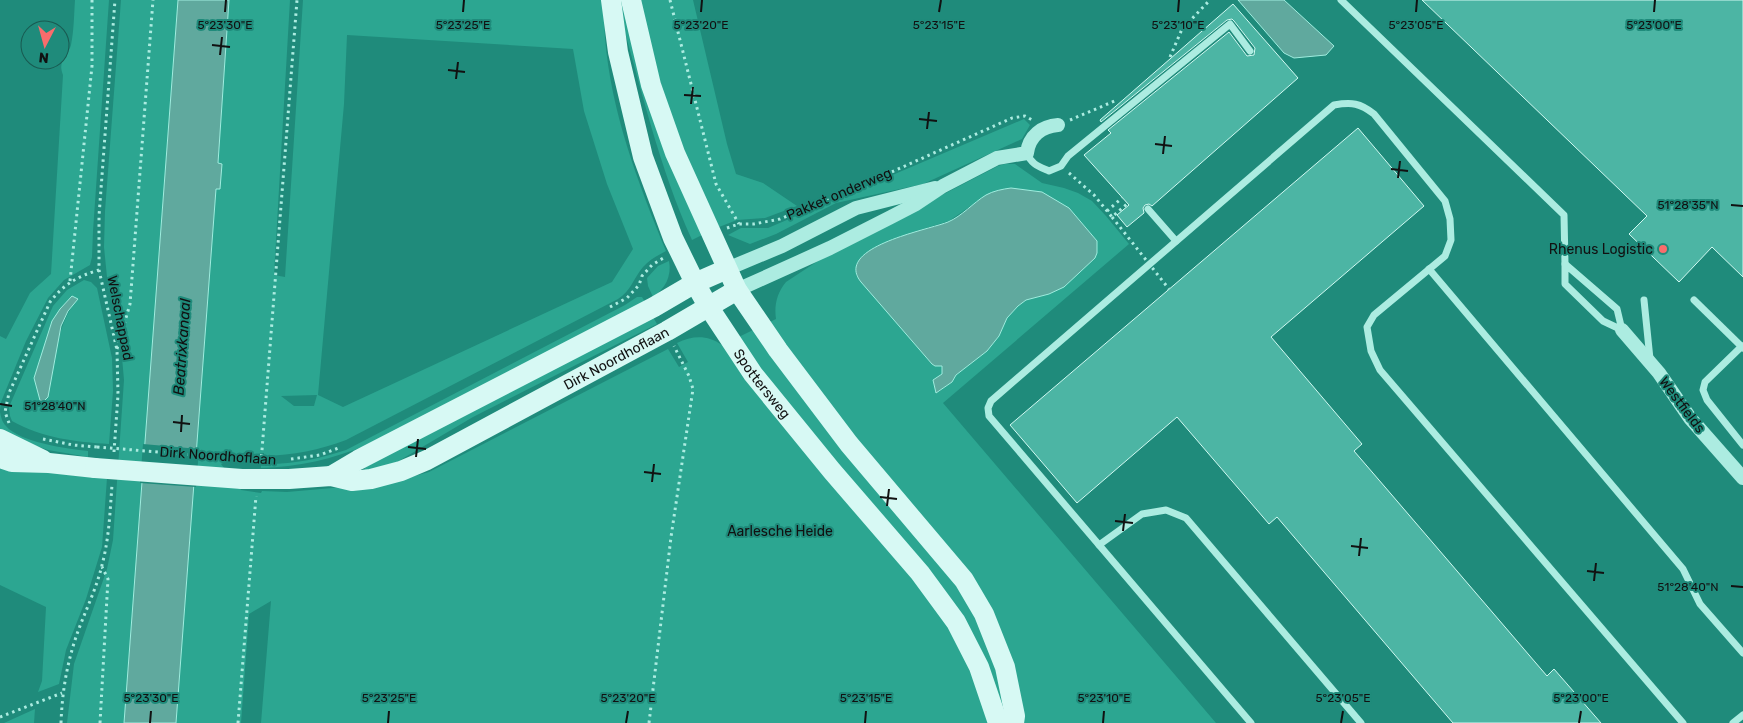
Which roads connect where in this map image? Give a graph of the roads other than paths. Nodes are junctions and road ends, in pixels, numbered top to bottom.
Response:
1 (611, 0) edge
2 (631, 0) edge
3 (1341, 0) edge
4 (1250, 51) dead end
5 (1052, 126) road end
6 (1027, 153) junction
7 (943, 186) junction
8 (1148, 209) dead end
9 (1176, 241) junction
10 (1564, 264) junction
11 (727, 269) junction
12 (1429, 269) junction
13 (695, 283) junction
14 (738, 290) junction
15 (1644, 300) dead end
16 (1694, 300) dead end
17 (708, 306) junction
18 (1622, 330) junction
19 (1742, 347) edge
20 (1651, 365) junction
21 (5, 432) edge
22 (1743, 445) edge
23 (0, 458) edge
24 (49, 463) junction
25 (331, 476) junction
26 (1743, 478) edge
27 (1099, 545) junction
28 (1743, 653) edge
29 (1743, 715) edge
30 (998, 723) edge
31 (1014, 723) edge
32 (1251, 723) edge
33 (1362, 723) edge
34 (1683, 723) edge
35 (1733, 723) edge

1 - 13 main road, Spottersweg
2 - 11 main road
3 - 10 lane
4 - 6 lane
5 - 6 street
6 - 7 street, Pakket onderweg
7 - 11 street, Pakket onderweg
7 - 14 street, Pakket onderweg
8 - 9 lane
9 - 12 lane
9 - 27 lane
10 - 18 lane
10 - 18 lane
11 - 13 main road, Dirk Noordhoflaan
11 - 14 main road
12 - 28 lane
12 - 34 lane
13 - 17 main road, Spottersweg
13 - 25 main road, Dirk Noordhoflaan
14 - 17 main road, Dirk Noordhoflaan
14 - 31 main road
15 - 20 lane
16 - 19 lane
17 - 25 main road, Dirk Noordhoflaan
17 - 30 main road, Spottersweg
18 - 20 street, Westfields
19 - 22 lane
20 - 26 street, Westfields
21 - 24 main road, Dirk Noordhoflaan
23 - 24 main road, Dirk Noordhoflaan
24 - 25 main road, Dirk Noordhoflaan, bridge
27 - 32 lane
27 - 33 lane
29 - 35 lane

